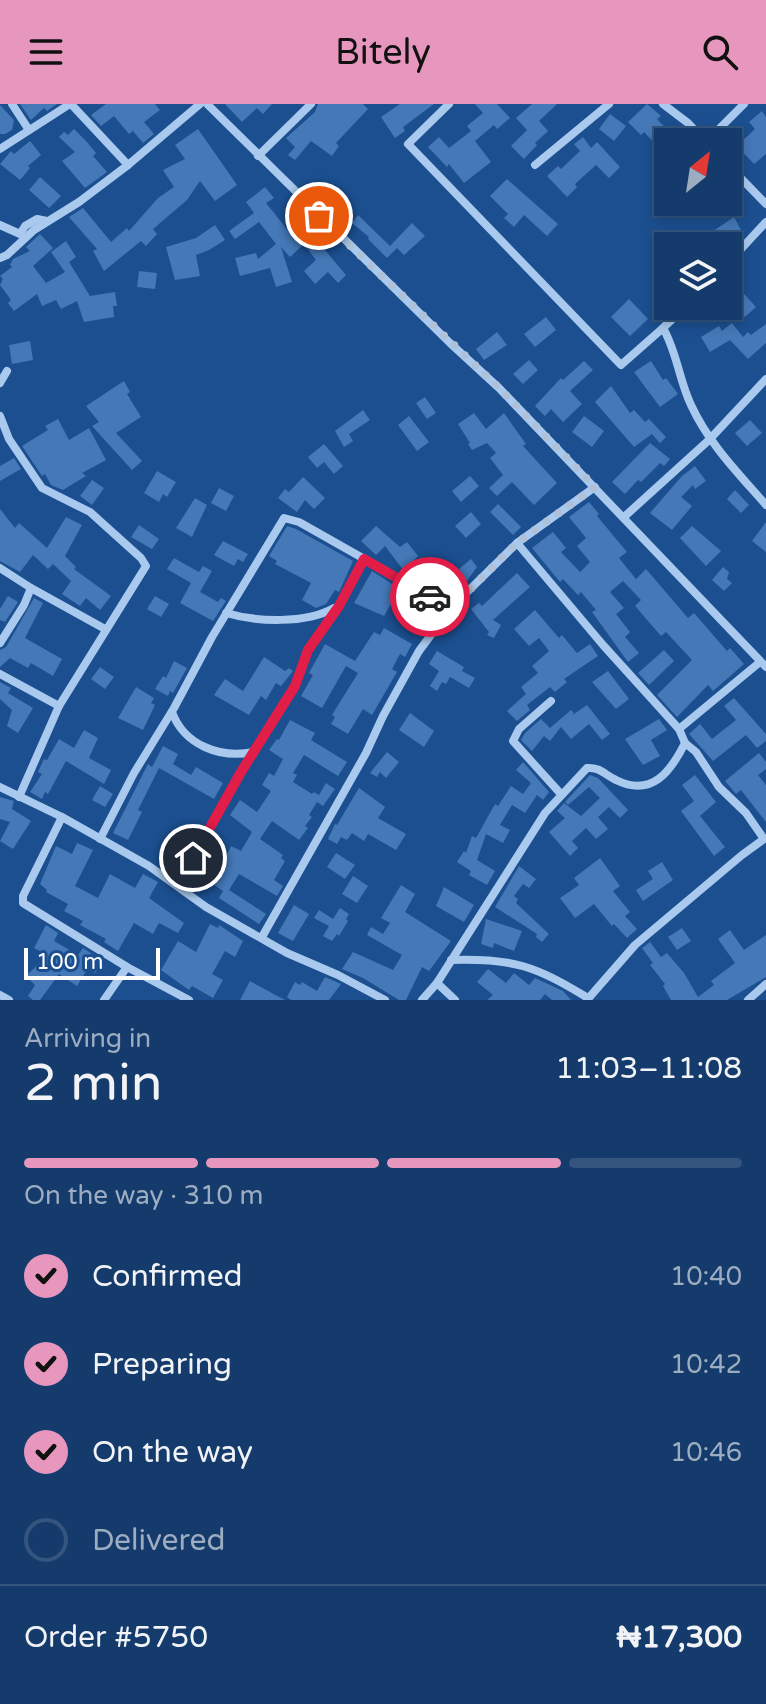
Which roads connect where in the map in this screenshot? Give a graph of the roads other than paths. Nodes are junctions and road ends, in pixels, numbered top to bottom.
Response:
1 (12, 104) edge
2 (70, 104) edge
3 (200, 104) edge
4 (207, 104) edge
5 (311, 104) edge
6 (449, 104) edge
7 (609, 104) edge
8 (663, 104) edge
9 (744, 104) edge
10 (693, 128) edge
11 (720, 128) edge
12 (29, 130) junction
13 (0, 149) edge
14 (258, 156) junction
15 (128, 165) junction
16 (535, 165) dead end
17 (742, 179) edge
18 (766, 204) edge
19 (48, 221) junction
20 (766, 222) edge
21 (0, 225) edge
22 (742, 248) edge
23 (0, 258) edge
24 (671, 320) edge
25 (663, 328) junction
26 (7, 371) dead end
27 (766, 379) edge
28 (0, 383) edge
29 (0, 416) edge
30 (709, 440) junction
31 (595, 487) junction
32 (766, 505) edge
33 (624, 517) junction
34 (517, 543) junction
35 (364, 559) junction
36 (0, 568) edge
37 (31, 588) junction
38 (339, 606) junction
39 (451, 608) junction
40 (226, 613) junction
41 (105, 629) junction
42 (0, 643) edge
43 (763, 664) edge
44 (0, 674) edge
45 (551, 701) dead end
46 (59, 706) junction
47 (172, 712) junction
48 (679, 729) junction
49 (685, 743) junction
50 (254, 752) junction
51 (0, 787) edge
52 (560, 793) junction
53 (19, 797) junction
54 (62, 817) junction
55 (100, 839) junction
56 (765, 840) edge
57 (178, 885) junction
58 (262, 937) junction
59 (451, 960) junction
60 (127, 967) junction
61 (437, 983) junction
62 (766, 984) edge
63 (0, 995) edge
64 (588, 999) edge
65 (9, 1000) edge
66 (104, 1000) edge
67 (189, 1000) edge
68 (385, 1000) edge
69 (422, 1000) edge
70 (455, 1000) edge
71 (748, 1000) edge

1 - 12 street
2 - 12 street
2 - 15 street
3 - 15 street
4 - 14 street
5 - 14 street
6 - 25 street
7 - 16 street
8 - 10 street
9 - 11 street
12 - 13 street
14 - 31 street
15 - 19 street
17 - 18 street
19 - 21 street
19 - 23 street
20 - 22 street
24 - 25 street
25 - 30 street
26 - 28 street
27 - 30 street
29 - 41 street
30 - 32 street
30 - 33 street
31 - 33 street
31 - 34 street
33 - 43 street
34 - 39 street
34 - 48 street
35 - 38 street
35 - 39 street
35 - 40 street
36 - 37 street
37 - 41 street
37 - 42 street
38 - 40 street
38 - 50 street
39 - 58 street
40 - 47 street
41 - 46 street
43 - 48 street
44 - 46 street
45 - 52 street
46 - 53 street
47 - 50 street
47 - 55 street
48 - 49 street
49 - 52 street
49 - 56 street
50 - 57 street
51 - 53 street
52 - 59 street
53 - 54 street
54 - 55 street
54 - 60 street
55 - 57 street
56 - 64 street
57 - 58 street
58 - 68 street
59 - 61 street
59 - 64 street
60 - 66 street
60 - 67 street
61 - 69 street
61 - 70 street
62 - 71 street
63 - 65 street

